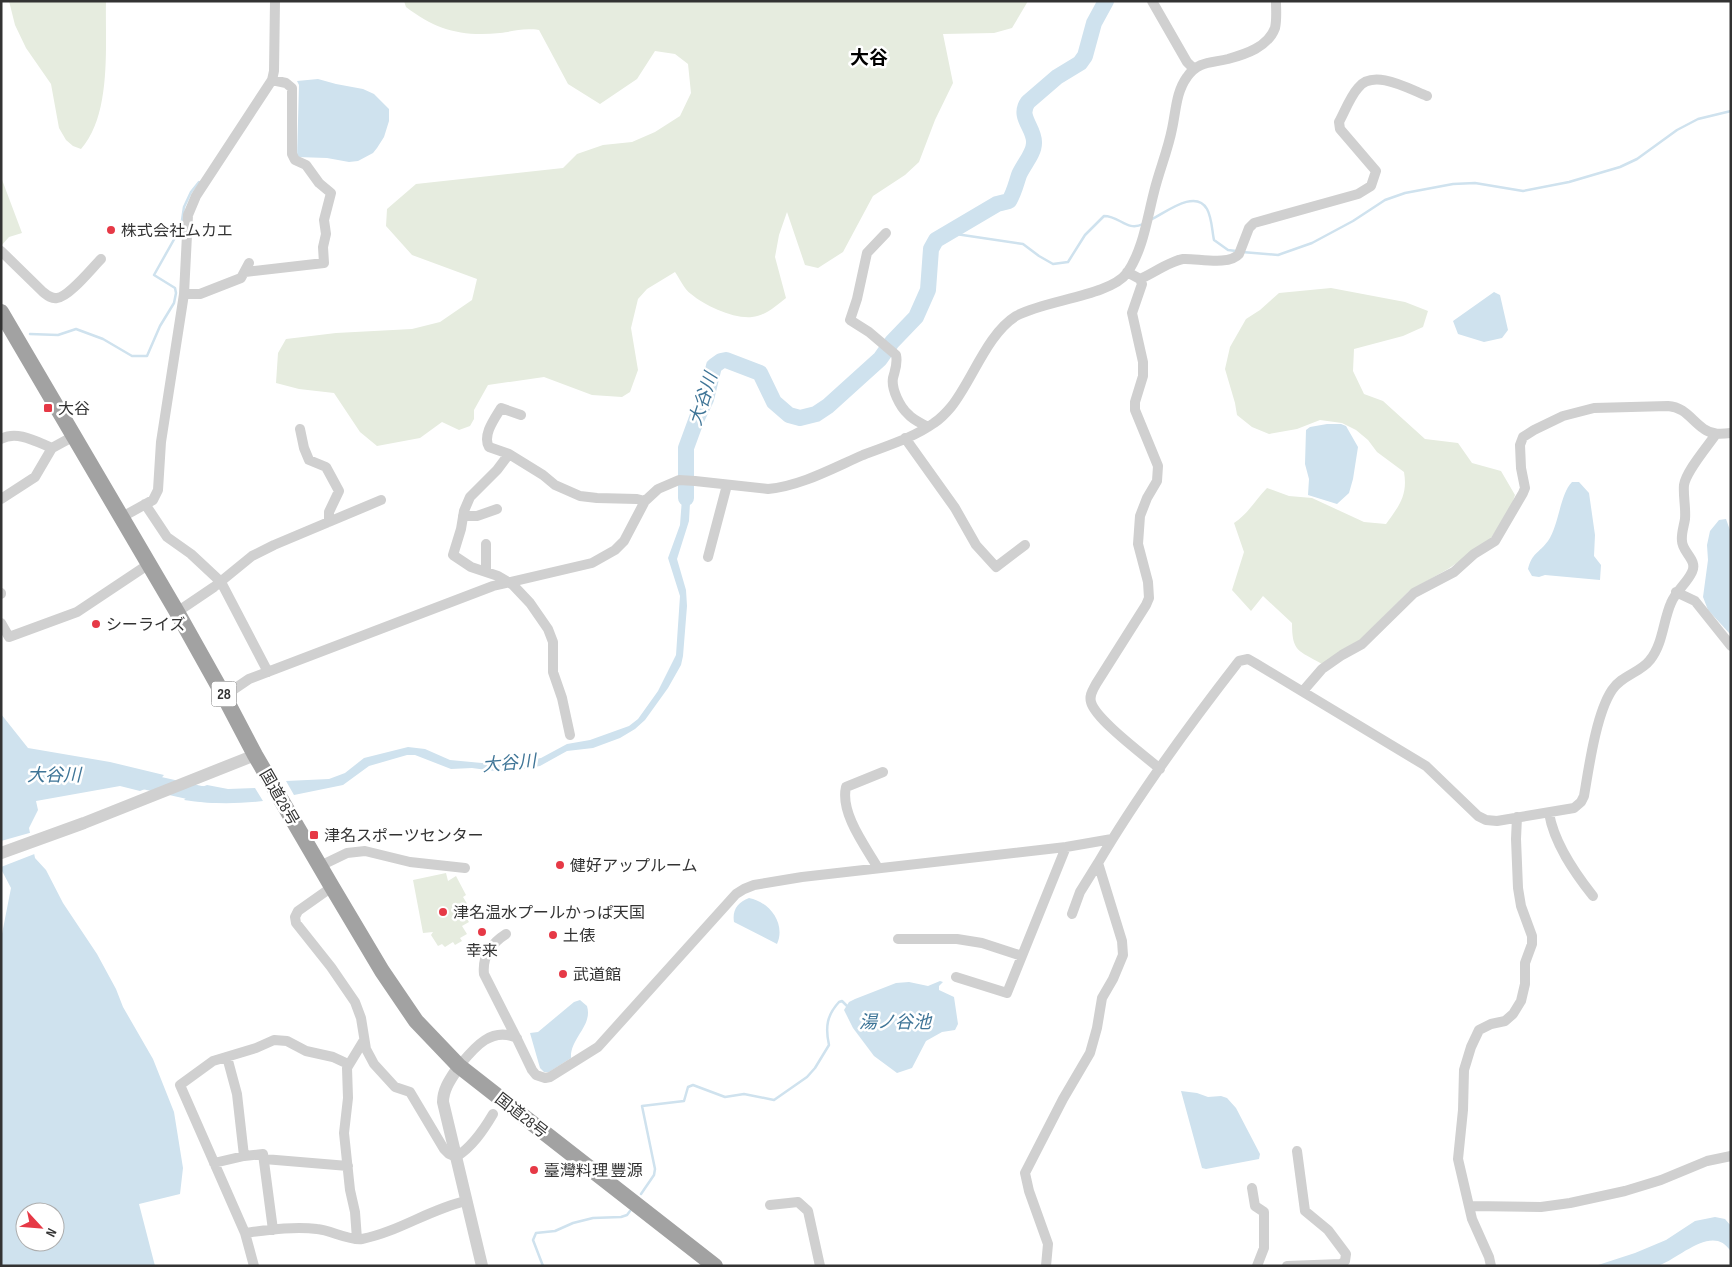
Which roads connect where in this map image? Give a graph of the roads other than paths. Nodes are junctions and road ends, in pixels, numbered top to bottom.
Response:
1 (275, 1) edge
2 (1152, 1) edge
3 (1276, 1) edge
4 (1194, 68) junction
5 (272, 80) junction
6 (1427, 96) dead end
7 (886, 233) dead end
8 (1, 251) edge
9 (101, 258) dead end
10 (1127, 272) junction
11 (1140, 279) junction
12 (184, 294) junction
13 (1, 312) edge
14 (6, 328) edge
15 (521, 415) dead end
16 (928, 427) junction
17 (300, 429) dead end
18 (1731, 433) edge
19 (1716, 434) junction
20 (74, 436) junction
21 (905, 438) junction
22 (1, 439) edge
23 (52, 448) junction
24 (509, 454) junction
25 (727, 485) junction
26 (1, 499) edge
27 (381, 500) dead end
28 (645, 501) junction
29 (145, 504) junction
30 (497, 509) dead end
31 (463, 516) junction
32 (122, 517) junction
33 (329, 522) junction
34 (486, 544) dead end
35 (1025, 545) dead end
36 (708, 557) dead end
37 (149, 564) junction
38 (486, 571) junction
39 (221, 582) junction
40 (509, 583) junction
41 (1676, 592) junction
42 (177, 612) junction
43 (1, 623) edge
44 (5, 639) edge
45 (1731, 646) edge
46 (268, 672) junction
47 (1303, 691) junction
48 (224, 696) junction
49 (570, 735) dead end
50 (255, 754) junction
51 (1160, 769) junction
52 (883, 772) dead end
53 (1549, 813) junction
54 (1518, 817) junction
55 (1112, 839) junction
56 (1066, 847) junction
57 (1, 853) edge
58 (1098, 863) junction
59 (320, 866) junction
60 (465, 868) dead end
61 (878, 868) junction
62 (332, 888) junction
63 (1592, 896) dead end
64 (1072, 914) dead end
65 (506, 934) dead end
66 (898, 939) dead end
67 (1022, 956) junction
68 (956, 977) dead end
69 (517, 1038) junction
70 (364, 1040) junction
71 (227, 1057) junction
72 (348, 1064) junction
73 (459, 1066) junction
74 (493, 1114) dead end
75 (1296, 1151) dead end
76 (244, 1156) junction
77 (1731, 1156) edge
78 (456, 1157) junction
79 (264, 1158) junction
80 (214, 1163) junction
81 (348, 1166) junction
82 (1252, 1188) dead end
83 (466, 1201) junction
84 (770, 1205) dead end
85 (1470, 1206) junction
86 (273, 1230) junction
87 (245, 1233) junction
88 (357, 1239) junction
89 (254, 1266) edge
90 (482, 1266) edge
91 (715, 1266) edge
92 (820, 1266) edge
93 (1046, 1266) edge
94 (1256, 1266) edge
95 (1287, 1266) edge
96 (1491, 1266) edge

1 - 5 street
2 - 4 street
3 - 4 street
4 - 10 street
5 - 12 street
5 - 12 street
6 - 11 street
7 - 16 street
8 - 9 street
10 - 11 street
10 - 16 street
11 - 51 street
12 - 29 street
13 - 14 highway, 国道28号 / 28
14 - 20 highway, 国道28号 / 28
15 - 24 street
16 - 21 street
17 - 33 street
18 - 19 street
19 - 41 street
19 - 47 street
20 - 23 street
20 - 32 highway, 国道28号 / 28
21 - 25 street
21 - 35 street
22 - 23 street
23 - 26 street
24 - 28 street
24 - 31 street
25 - 28 street
25 - 36 street
27 - 33 street
28 - 40 street
29 - 32 street
29 - 39 street
30 - 31 street
31 - 38 street
32 - 37 highway, 国道28号 / 28
33 - 39 street
34 - 38 street
37 - 42 highway, 国道28号 / 28
37 - 44 street
38 - 40 street
39 - 42 street
39 - 46 street
40 - 46 street
40 - 49 street
41 - 45 street
41 - 53 street
42 - 48 highway, 国道28号 / 28
43 - 44 street
46 - 48 street
47 - 51 street
47 - 54 street
48 - 50 highway, 国道28号 / 28
50 - 57 street
50 - 59 highway, 国道28号 / 28
51 - 55 street
52 - 61 street
53 - 54 street
53 - 63 street
54 - 85 street
55 - 56 street
55 - 58 street
56 - 61 street
56 - 67 street
58 - 64 street
58 - 93 street
59 - 60 street
59 - 62 highway, 国道28号 / 28
61 - 69 street
62 - 70 street
62 - 73 highway, 国道28号 / 28
65 - 69 street
66 - 67 street
67 - 68 street
69 - 73 street
70 - 72 street
70 - 78 street
71 - 72 street
71 - 76 street
71 - 80 street
72 - 81 street
73 - 78 street
73 - 91 highway, 国道28号 / 28
74 - 78 street
75 - 95 street
76 - 79 street
76 - 80 street
77 - 85 street
78 - 83 street
79 - 81 street
79 - 86 street
80 - 87 street
81 - 88 street
82 - 94 street
83 - 88 street
83 - 90 street
84 - 92 street
85 - 96 street
86 - 87 street
86 - 88 street
87 - 89 street

